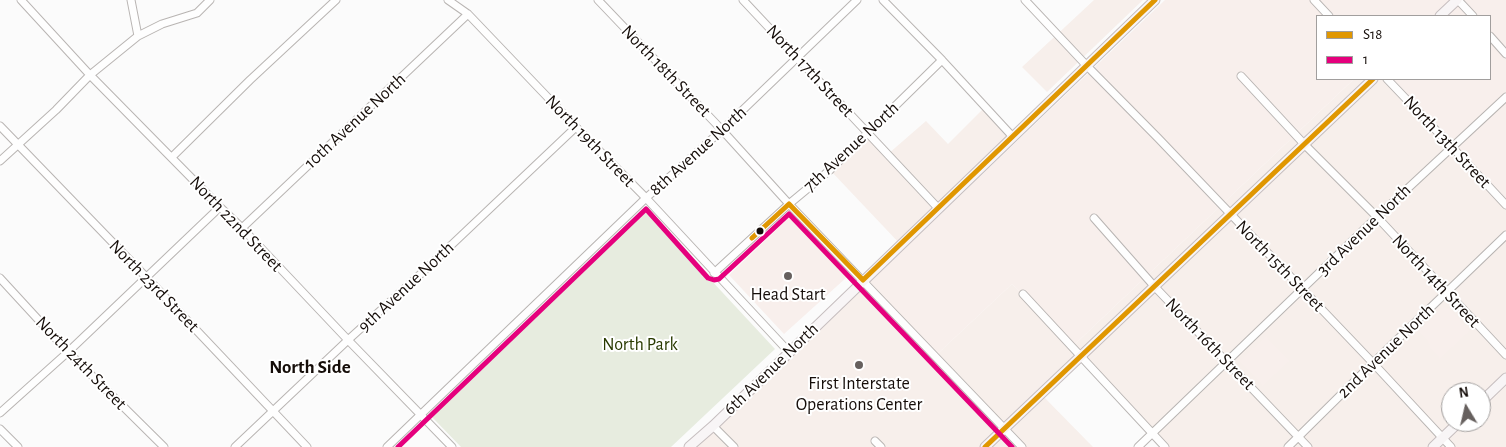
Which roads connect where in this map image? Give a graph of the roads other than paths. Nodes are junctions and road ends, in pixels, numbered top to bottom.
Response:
1 (21, 0) edge
2 (131, 0) edge
3 (210, 0) edge
4 (336, 0) edge
5 (448, 0) edge
6 (598, 0) edge
7 (743, 0) edge
8 (857, 0) edge
9 (883, 0) edge
10 (1025, 0) edge
11 (1155, 0) edge
12 (1314, 0) edge
13 (1457, 0) edge
14 (468, 14) junction
15 (1328, 15) edge
16 (1441, 15) edge
17 (1471, 15) edge
18 (138, 36) junction
19 (1491, 37) edge
20 (1506, 54) edge
21 (798, 58) junction
22 (942, 60) junction
23 (1087, 66) junction
24 (90, 75) junction
25 (1241, 76) dead end
26 (1372, 80) edge
27 (1388, 80) edge
28 (1506, 97) edge
29 (0, 126) edge
30 (576, 127) junction
31 (722, 130) junction
32 (868, 133) junction
33 (1013, 137) junction
34 (1304, 144) junction
35 (18, 145) junction
36 (1452, 147) junction
37 (172, 157) junction
38 (0, 161) edge
39 (646, 198) junction
40 (789, 204) junction
41 (1506, 206) edge
42 (220, 207) junction
43 (938, 208) junction
44 (1231, 215) junction
45 (1377, 217) junction
46 (1094, 218) dead end
47 (242, 228) junction
48 (1506, 235) edge
49 (714, 273) junction
50 (146, 277) junction
51 (0, 278) edge
52 (863, 280) junction
53 (1154, 286) junction
54 (1302, 290) junction
55 (1447, 292) junction
56 (1023, 294) dead end
57 (348, 340) junction
58 (68, 352) junction
59 (789, 352) junction
60 (1506, 355) edge
61 (1080, 357) junction
62 (1228, 362) junction
63 (1373, 363) junction
64 (1506, 378) edge
65 (1491, 392) edge
66 (273, 411) junction
67 (0, 413) edge
68 (421, 415) junction
69 (713, 426) junction
70 (1005, 428) junction
71 (0, 429) edge
72 (1449, 432) edge
73 (1153, 433) junction
74 (1299, 437) junction
75 (1442, 438) junction
76 (18, 447) edge
77 (164, 447) edge
78 (235, 447) edge
79 (307, 447) edge
80 (387, 447) edge
81 (452, 447) edge
82 (689, 447) edge
83 (734, 447) edge
84 (985, 447) edge
85 (1022, 447) edge
86 (1138, 447) edge
87 (1165, 447) edge
88 (1288, 447) edge
89 (1308, 447) edge
90 (1433, 447) edge
91 (1451, 447) edge

1 - 24 street, North 22nd Street
2 - 18 street
3 - 18 street
4 - 37 street
5 - 14 street, North 19th Street
6 - 31 street, North 18th Street
7 - 21 street, North 17th Street
8 - 21 street, 8th Avenue North
9 - 22 street
10 - 23 street, North 15th Street
11 - 23 main road, 6th Avenue North
12 - 15 street
13 - 16 main road
13 - 17 street
14 - 30 street, North 19th Street
14 - 47 street, 10th Avenue North
18 - 24 street
19 - 20 street
21 - 31 street, 8th Avenue North
21 - 32 street, North 17th Street
22 - 32 street, 7th Avenue North
22 - 33 street
23 - 33 main road, 6th Avenue North
23 - 44 street, North 15th Street
24 - 35 street
24 - 37 street, North 22nd Street
25 - 34 street, North 14th Street
26 - 34 main road
27 - 36 street, North 13th Street
28 - 36 street, 3rd Avenue North
29 - 35 street, North 23rd Street
30 - 39 street, North 19th Street
30 - 57 street, 9th Avenue North
31 - 39 street, 8th Avenue North
31 - 40 street, North 18th Street
32 - 40 street, 7th Avenue North
32 - 43 street, North 17th Street
33 - 43 main road, 6th Avenue North
34 - 44 main road
34 - 45 street, North 14th Street
35 - 38 street
35 - 50 street, North 23rd Street
36 - 41 street, North 13th Street
36 - 45 street, 3rd Avenue North
37 - 42 street, North 22nd Street
39 - 49 street, North 19th Street
39 - 68 street, 8th Avenue North
40 - 49 street, 7th Avenue North
40 - 52 street, North 18th Street
42 - 47 street, North 22nd Street
42 - 50 street
43 - 52 main road, 6th Avenue North
44 - 53 main road
44 - 54 street, North 15th Street
45 - 54 street, 3rd Avenue North
45 - 55 street, North 14th Street
46 - 53 street, North 16th Street
47 - 57 street, North 22nd Street
48 - 55 street, 2nd Avenue North
49 - 59 street, North 19th Street
50 - 58 street
50 - 66 street, North 23rd Street
51 - 58 street, North 24th Street
52 - 59 main road, 6th Avenue North
52 - 70 street, North 18th Street
53 - 61 main road
53 - 62 street, North 16th Street
54 - 62 street, 3rd Avenue North
54 - 63 street, North 15th Street
55 - 60 street, North 14th Street
55 - 63 street, 2nd Avenue North
56 - 61 street
57 - 66 street, 9th Avenue North
57 - 68 street, North 22nd Street
58 - 67 street
58 - 77 street, North 24th Street
59 - 69 main road, 6th Avenue North
61 - 70 main road
61 - 73 street
62 - 73 street, 3rd Avenue North
62 - 74 street, North 16th Street
63 - 74 street, 2nd Avenue North
63 - 75 street, North 15th Street
64 - 65 main road
66 - 78 street, 9th Avenue North
66 - 79 street, North 23rd Street
68 - 80 street, 8th Avenue North
68 - 81 street, North 22nd Street
69 - 82 main road, 6th Avenue North
69 - 83 street
70 - 84 main road
70 - 85 street, North 18th Street
71 - 76 street
72 - 75 main road
73 - 86 street, 3rd Avenue North
73 - 87 street
74 - 88 street, 2nd Avenue North
74 - 89 street, North 16th Street
75 - 90 main road
75 - 91 street, North 15th Street

